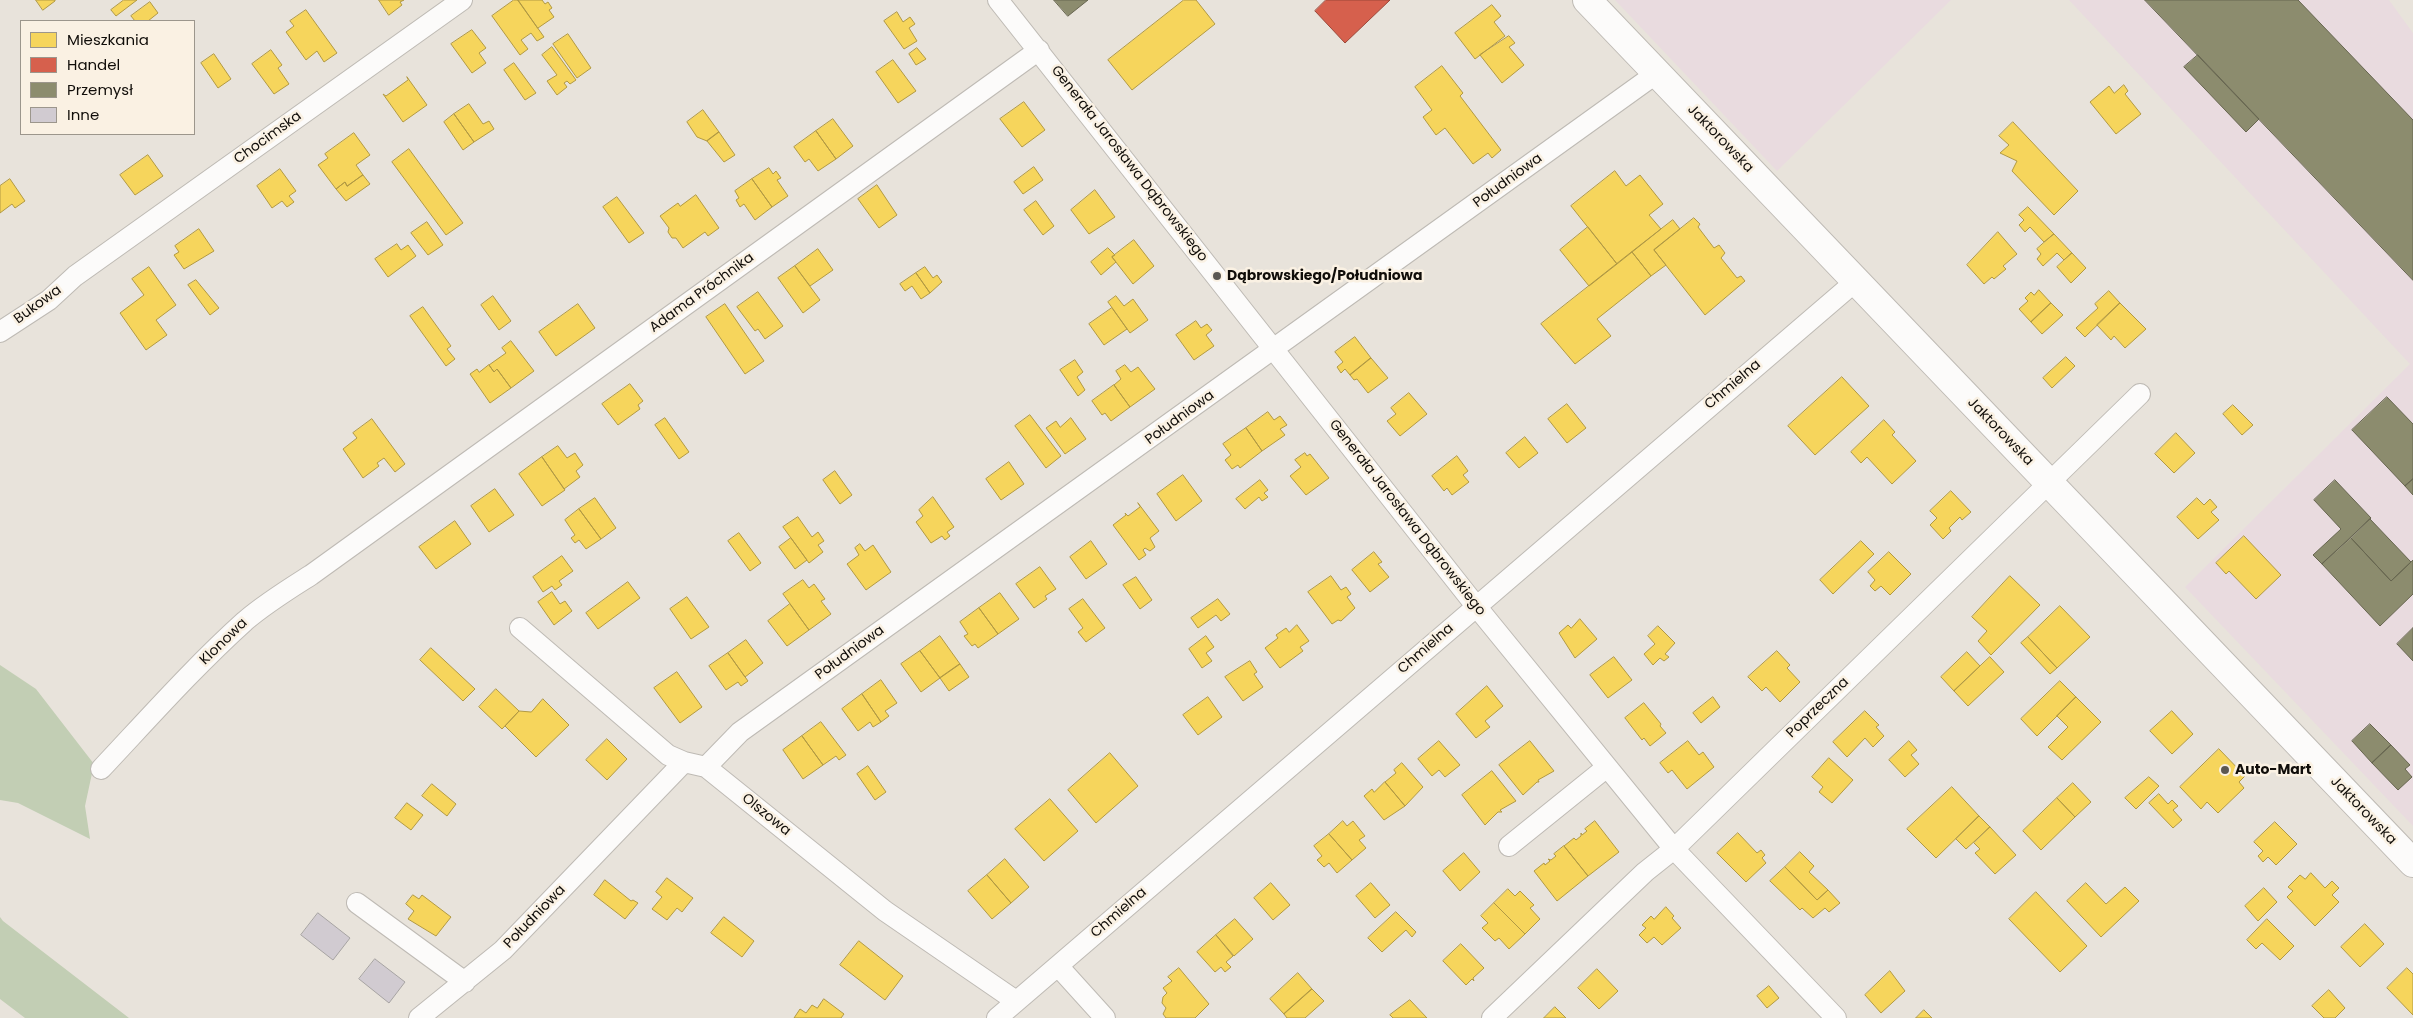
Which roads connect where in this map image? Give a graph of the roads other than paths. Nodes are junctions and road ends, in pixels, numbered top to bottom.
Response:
1 (462, 0) edge
2 (998, 0) edge
3 (1587, 0) edge
4 (1039, 50) junction
5 (1657, 73) junction
6 (76, 276) joint
7 (1856, 281) junction
8 (0, 332) edge
9 (1274, 349) junction
10 (2140, 394) dead end
11 (2049, 483) junction
12 (366, 536) joint
13 (1476, 606) junction
14 (520, 628) dead end
15 (684, 762) junction
16 (706, 766) junction
17 (1607, 767) junction
18 (101, 769) dead end
19 (1509, 846) dead end
20 (1674, 848) junction
21 (2413, 863) edge
22 (357, 903) dead end
23 (1058, 966) junction
24 (464, 982) junction
25 (1016, 1001) junction
26 (419, 1018) edge
27 (997, 1018) edge
28 (1105, 1018) edge
29 (1492, 1018) edge
30 (1836, 1018) edge

1 - 6 street, Chocimska
2 - 4 street, Generała Jarosława Dąbrowskiego
3 - 5 main road, Jaktorowska
4 - 9 street, Generała Jarosława Dąbrowskiego
4 - 12 street, Adama Próchnika
5 - 7 main road, Jaktorowska
5 - 9 street, Południowa
6 - 8 street, Bukowa
7 - 11 main road, Jaktorowska
7 - 13 street, Chmielna
9 - 13 street, Generała Jarosława Dąbrowskiego
9 - 16 street, Południowa
10 - 11 street, Poprzeczna
11 - 20 street, Poprzeczna
11 - 21 main road, Jaktorowska
12 - 18 street, Klonowa
13 - 17 street, Generała Jarosława Dąbrowskiego
13 - 23 street, Chmielna
14 - 15 street, Olszowa
15 - 16 street, Olszowa
15 - 24 street, Południowa
16 - 25 street, Olszowa
17 - 19 street
17 - 20 street, Generała Jarosława Dąbrowskiego
20 - 29 street, Poprzeczna
20 - 30 street, Generała Jarosława Dąbrowskiego
22 - 24 street
23 - 25 street, Chmielna
23 - 28 street
24 - 26 street, Południowa
25 - 27 street, Chmielna

